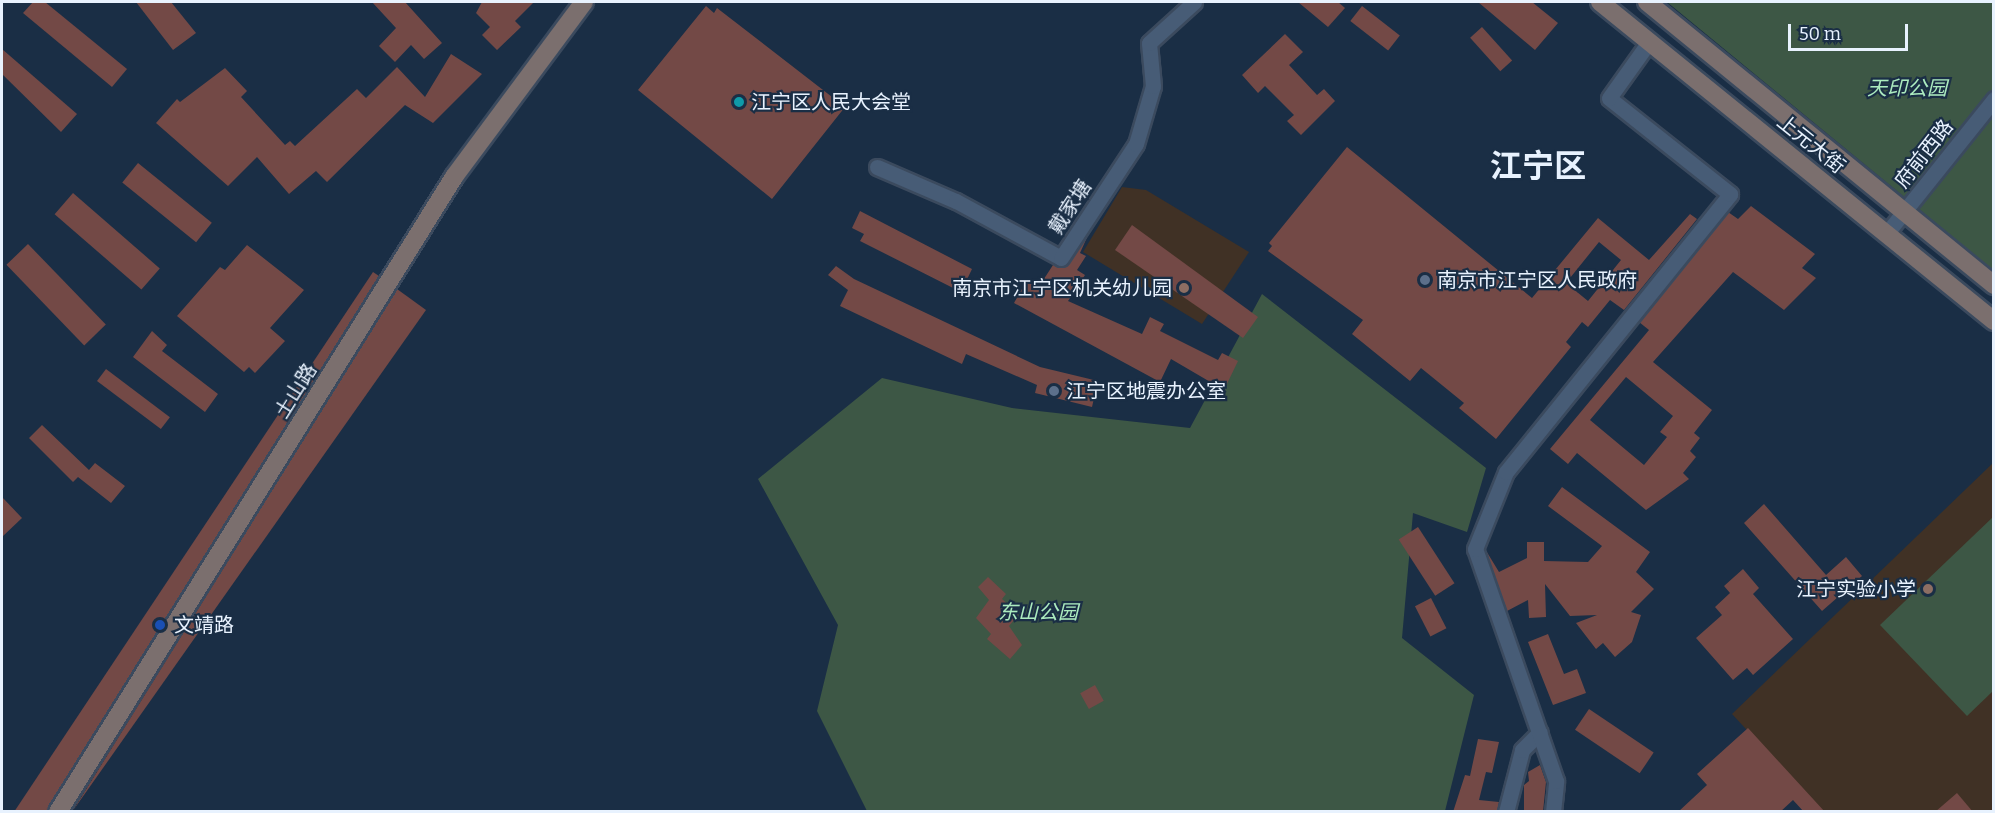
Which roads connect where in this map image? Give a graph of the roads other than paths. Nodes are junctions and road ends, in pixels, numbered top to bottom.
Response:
1 (584, 2) edge
2 (1194, 2) edge
3 (1600, 2) edge
4 (1647, 2) edge
5 (1649, 42) junction
6 (1994, 99) edge
7 (877, 167) dead end
8 (1905, 212) junction
9 (1886, 234) junction
10 (1994, 285) edge
11 (1994, 321) edge
12 (1540, 732) junction
13 (58, 812) edge
14 (1506, 812) edge
15 (1553, 812) edge

1 - 13 street, 土山路
2 - 7 street, 戴家塘
3 - 5 street, 上元大街
4 - 8 street, 上元大街
5 - 9 street, 上元大街
5 - 12 street
6 - 8 street, 府前西路
8 - 9 street, 府前西路
8 - 10 street, 上元大街
9 - 11 street, 上元大街
12 - 14 street
12 - 15 street

